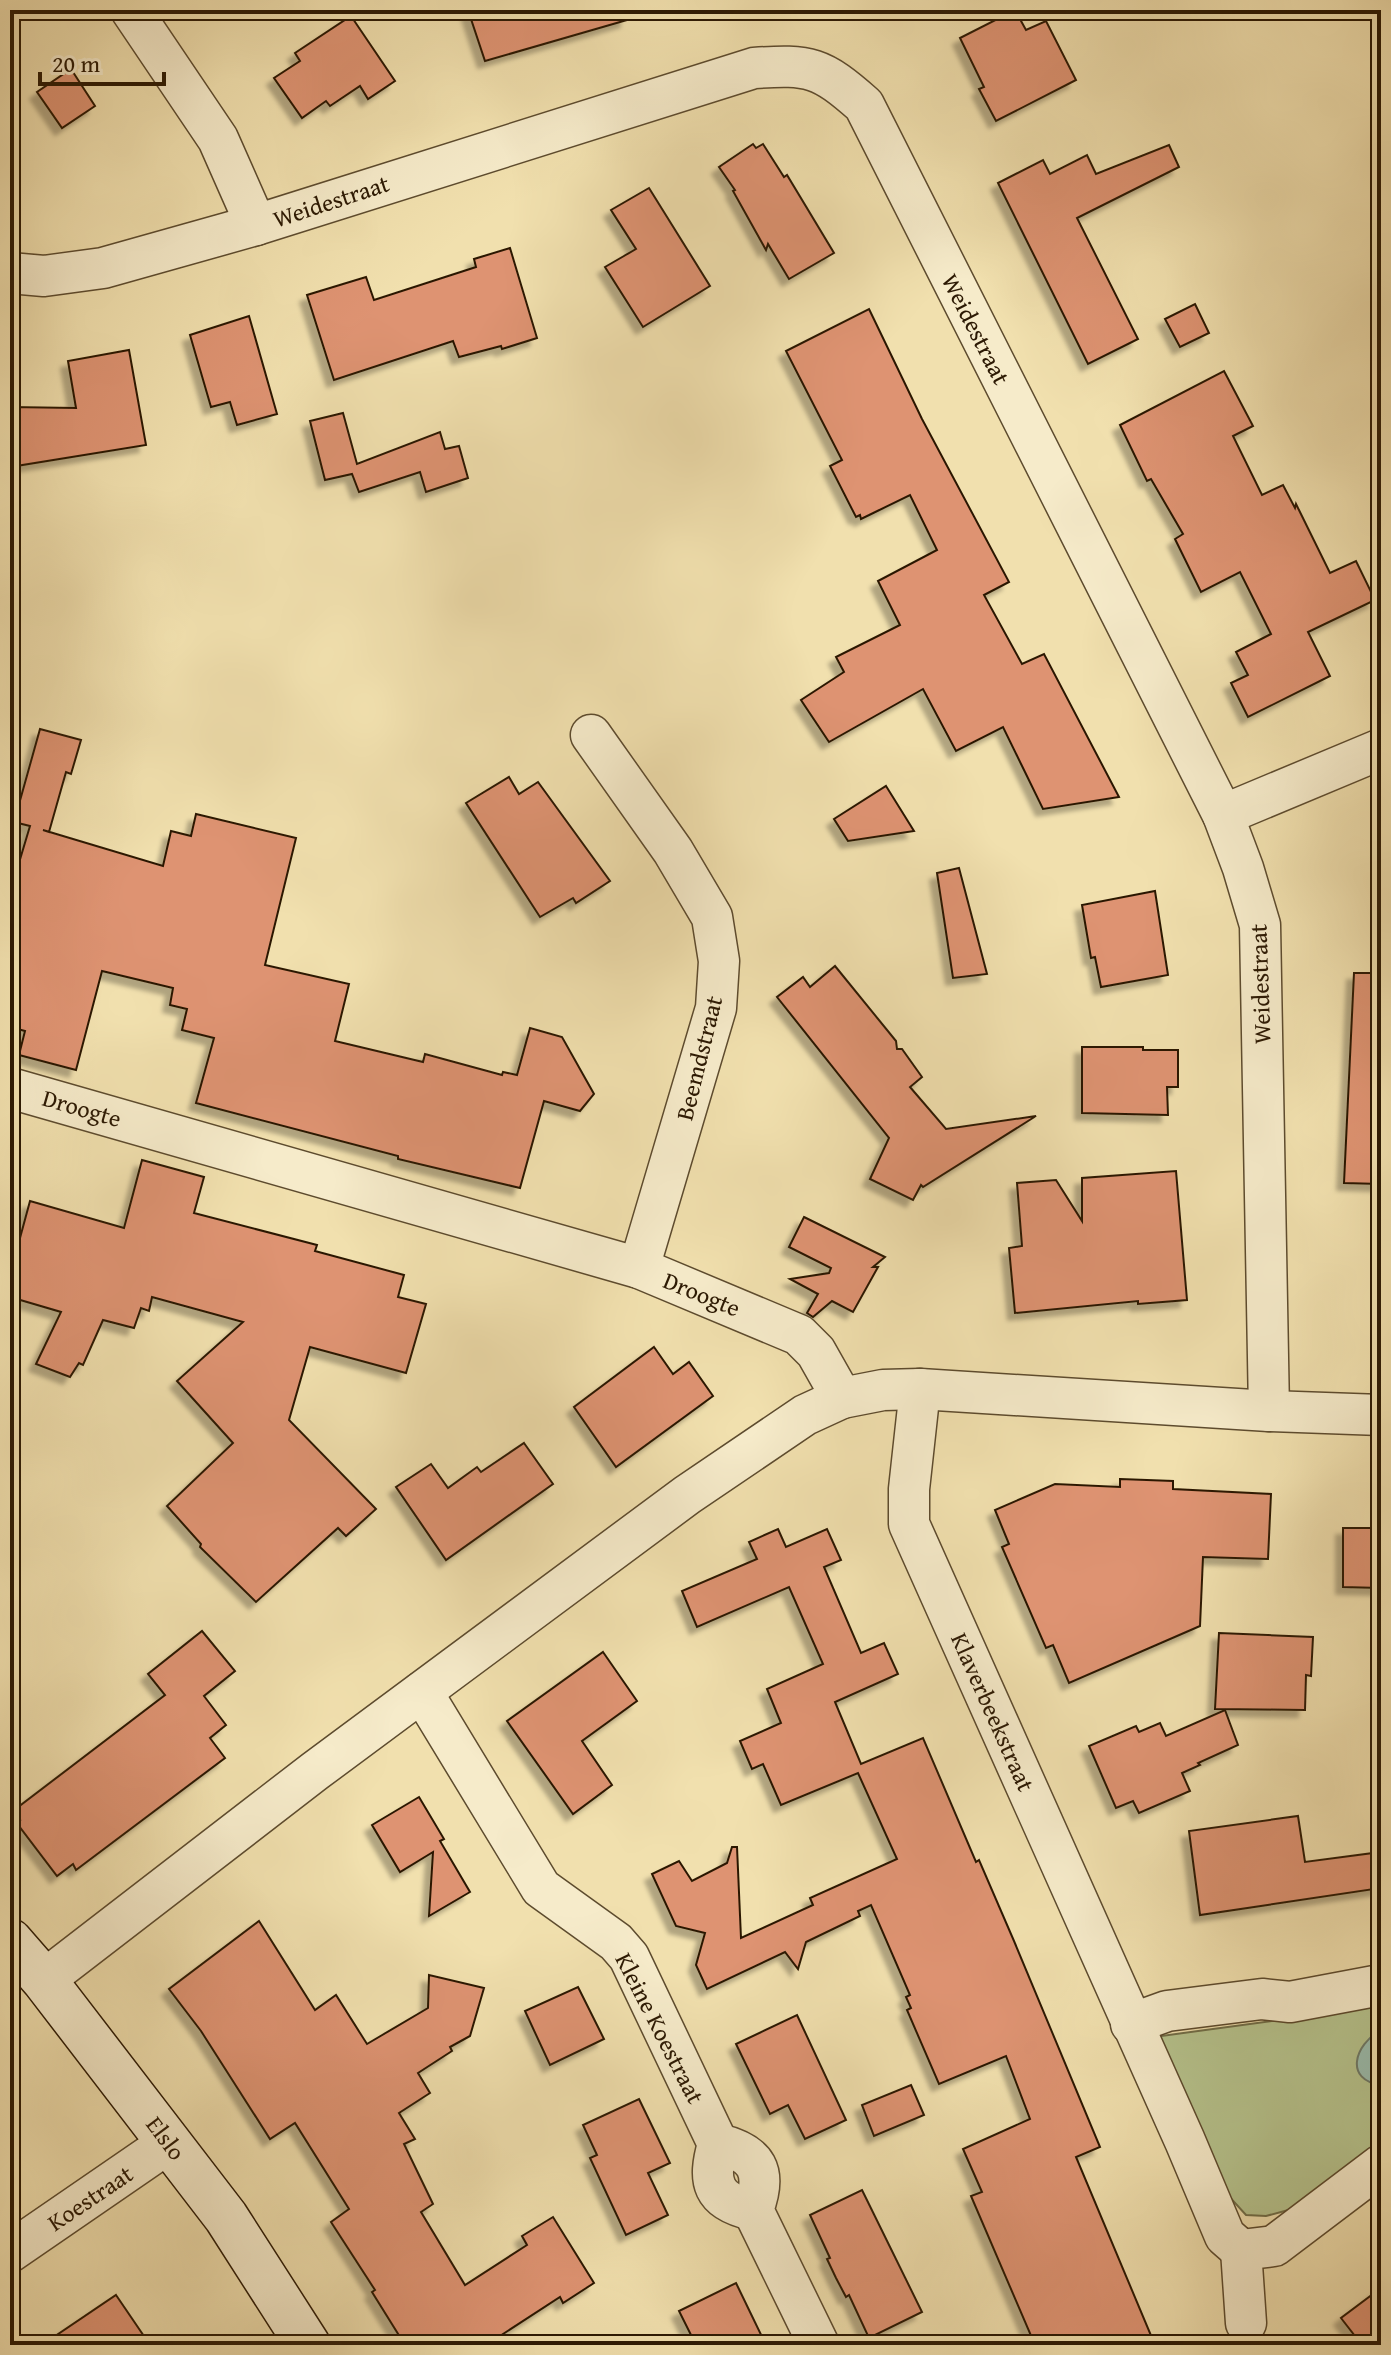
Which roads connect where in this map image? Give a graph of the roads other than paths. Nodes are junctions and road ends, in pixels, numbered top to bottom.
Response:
1 (131, 10) edge
2 (256, 225) junction
3 (10, 273) edge
4 (591, 735) dead end
5 (1381, 749) edge
6 (1223, 815) junction
7 (10, 1088) edge
8 (639, 1268) junction
9 (920, 1389) junction
10 (842, 1398) junction
11 (1269, 1411) junction
12 (1381, 1415) edge
13 (422, 1692) junction
14 (10, 1941) edge
15 (44, 1980) junction
16 (1375, 1986) dead end
17 (1131, 2024) junction
18 (170, 2142) junction
19 (1381, 2165) edge
20 (1241, 2250) junction
21 (10, 2252) edge
22 (1246, 2323) dead end
23 (308, 2345) edge
24 (819, 2345) edge

1 - 2 street
2 - 3 street, Weidestraat
2 - 6 street, Weidestraat
4 - 8 street, Beemdstraat
5 - 6 street
6 - 11 street, Weidestraat
7 - 8 street, Droogte
8 - 10 street, Droogte
9 - 10 street
9 - 11 street
9 - 17 street, Klaverbeekstraat
10 - 13 street
11 - 12 street
13 - 15 street
13 - 24 street, Kleine Koestraat
14 - 15 street, Elslo
15 - 18 street, Elslo
16 - 17 street
17 - 20 street, Klaverbeekstraat
18 - 21 street, Koestraat
18 - 23 street, Elslo
19 - 20 street
20 - 22 street

